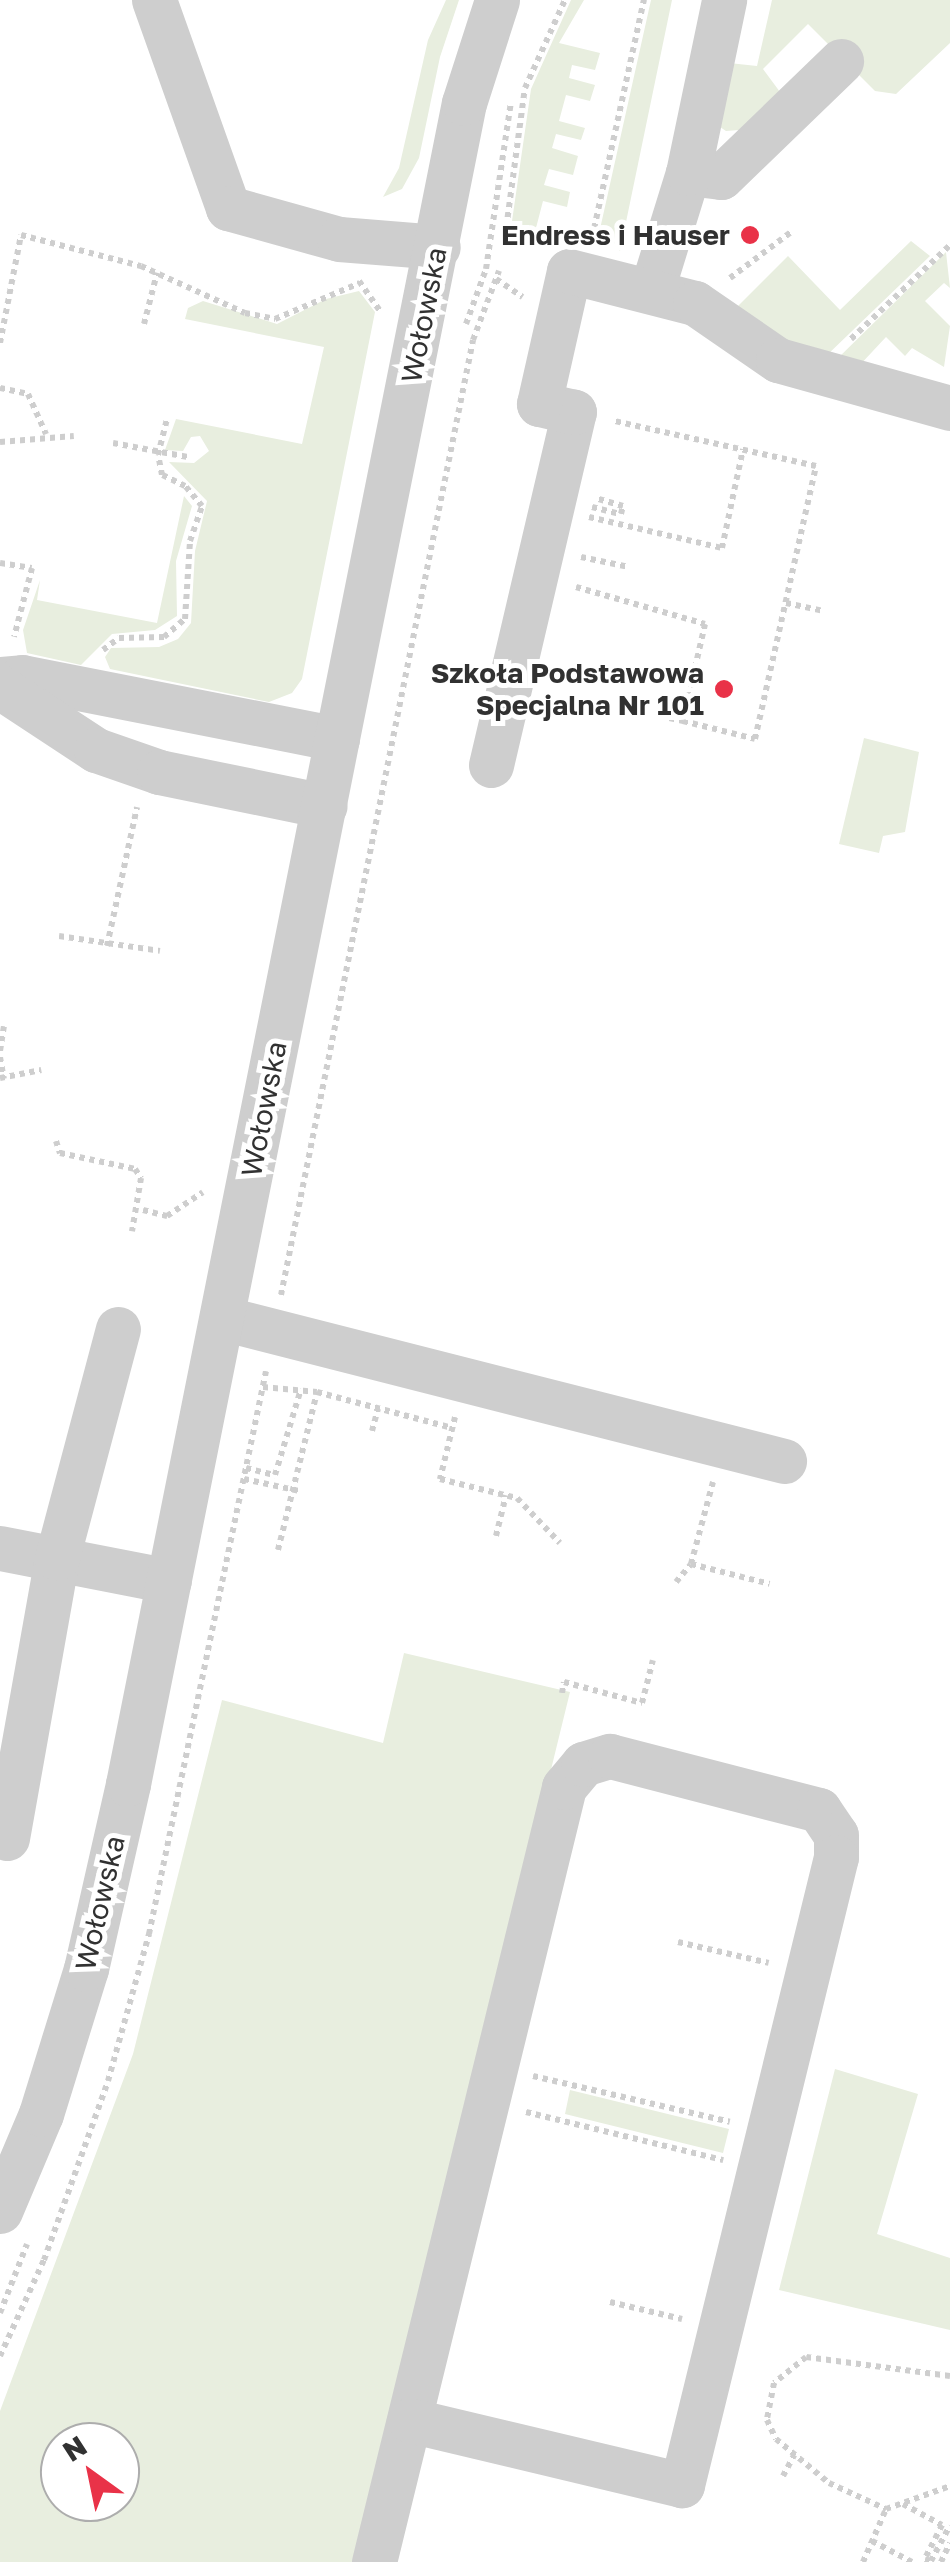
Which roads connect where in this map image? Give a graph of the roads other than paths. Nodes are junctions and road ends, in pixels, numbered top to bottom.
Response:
1 (154, 0) edge
2 (498, 0) edge
3 (724, 0) edge
4 (841, 61) dead end
5 (688, 173) junction
6 (438, 247) junction
7 (652, 289) junction
8 (950, 408) edge
9 (7, 660) edge
10 (0, 688) edge
11 (337, 739) junction
12 (492, 765) dead end
13 (325, 806) junction
14 (222, 1318) junction
15 (118, 1329) dead end
16 (784, 1461) dead end
17 (0, 1548) edge
18 (57, 1558) junction
19 (169, 1581) junction
20 (7, 1838) dead end
21 (0, 2211) edge
22 (410, 2420) junction
23 (374, 2562) edge

1 - 6 street
2 - 6 street, Wołowska
3 - 5 street
4 - 5 street
5 - 7 street
6 - 11 street, Wołowska
7 - 8 street
7 - 12 street
9 - 11 street
10 - 13 street
11 - 13 street, Wołowska
13 - 14 street, Wołowska
14 - 16 street
14 - 19 street, Wołowska
15 - 18 street
17 - 18 street
18 - 19 street
18 - 20 street
19 - 21 street, Wołowska
22 - 22 street
22 - 23 street

